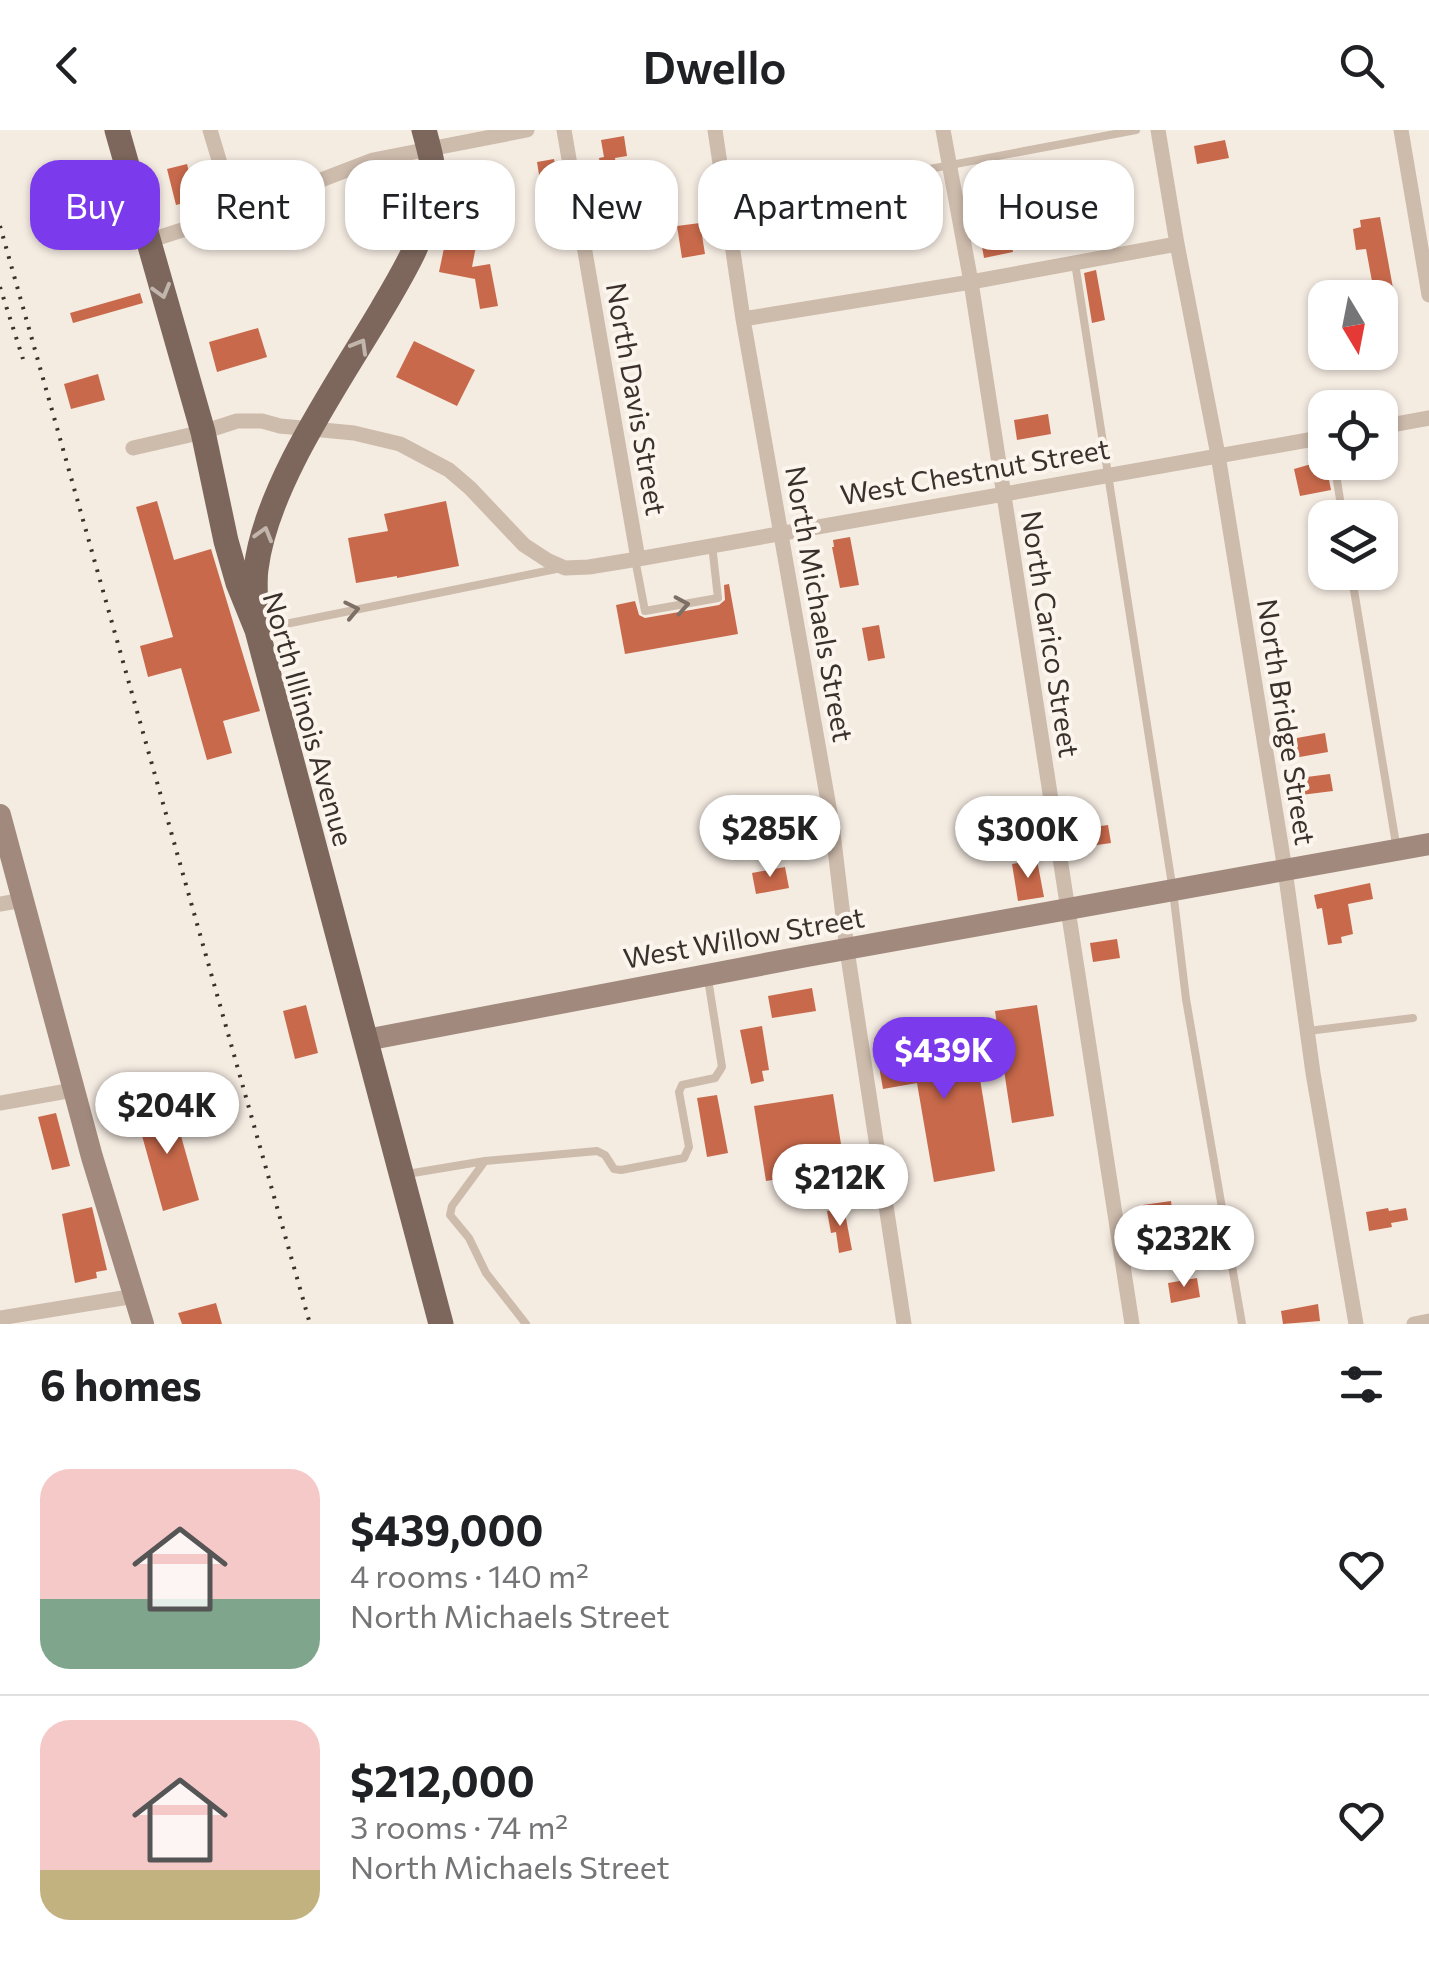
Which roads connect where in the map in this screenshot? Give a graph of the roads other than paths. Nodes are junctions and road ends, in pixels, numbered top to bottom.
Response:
1 (116, 130) edge
2 (210, 130) edge
3 (527, 130) edge
4 (564, 130) edge
5 (715, 130) edge
6 (943, 130) edge
7 (1136, 130) edge
8 (1158, 130) edge
9 (1401, 130) edge
10 (427, 139) edge
11 (125, 160) edge
12 (219, 160) edge
13 (719, 160) edge
14 (950, 167) junction
15 (943, 168) edge
16 (325, 178) edge
17 (1177, 244) junction
18 (151, 250) edge
19 (732, 250) edge
20 (1074, 263) junction
21 (971, 282) junction
22 (1429, 295) edge
23 (743, 319) junction
24 (1429, 418) edge
25 (1398, 424) edge
26 (311, 430) junction
27 (203, 432) junction
28 (1308, 439) edge
29 (133, 448) dead end
30 (1218, 455) junction
31 (1108, 474) junction
32 (1003, 492) junction
33 (781, 532) junction
34 (712, 544) junction
35 (637, 559) junction
36 (564, 568) junction
37 (1354, 590) edge
38 (257, 630) junction
39 (0, 815) edge
40 (1429, 844) edge
41 (1396, 850) junction
42 (1284, 870) junction
43 (1173, 890) junction
44 (12, 902) edge
45 (1067, 910) junction
46 (847, 950) junction
47 (707, 974) junction
48 (1413, 1018) dead end
49 (1307, 1031) junction
50 (366, 1040) junction
51 (73, 1090) junction
52 (0, 1103) edge
53 (486, 1161) junction
54 (401, 1175) junction
55 (134, 1296) junction
56 (0, 1318) edge
57 (1429, 1322) edge
58 (144, 1324) edge
59 (442, 1324) edge
60 (526, 1324) edge
61 (904, 1324) edge
62 (1132, 1324) edge
63 (1242, 1324) edge
64 (1356, 1324) edge
65 (1414, 1324) edge

1 - 11 main road, North Illinois Avenue
2 - 12 street
3 - 10 street
4 - 35 street, North Davis Street
5 - 13 street, North Michaels Street
6 - 14 street, North Carico Street
7 - 14 lane
8 - 17 street, North Bridge Street
9 - 22 street
10 - 16 street
26 -> 10 main road
14 - 15 lane
14 - 21 street, North Carico Street
17 - 20 street
17 - 30 street, North Bridge Street
18 -> 27 main road, North Illinois Avenue
19 - 23 street, North Michaels Street
20 - 21 street
20 - 31 lane
21 - 23 street
21 - 32 street, North Carico Street
23 - 33 street, North Michaels Street
24 - 25 street
26 - 27 street
26 - 36 street
38 -> 26 main road
27 - 29 street
27 - 38 main road, North Illinois Avenue
28 - 30 street, West Chestnut Street
30 - 31 street, West Chestnut Street
30 - 42 street, North Bridge Street
31 - 32 street, West Chestnut Street
31 - 43 lane
32 - 33 street, West Chestnut Street
32 - 45 street, North Carico Street
33 - 34 street, West Chestnut Street
33 - 46 street, North Michaels Street
34 - 35 street, West Chestnut Street
35 -> 34 lane
35 - 36 street, West Chestnut Street
38 -> 36 lane
37 - 41 lane
38 - 50 main road, North Illinois Avenue
39 - 44 street
40 - 41 street, West Willow Street
41 - 42 street, West Willow Street
42 - 43 street, West Willow Street
42 - 49 street, North Bridge Street
43 - 45 street, West Willow Street
43 - 63 lane
44 - 51 street
45 - 46 street, West Willow Street
45 - 62 street, North Carico Street
46 - 47 street, West Willow Street
46 - 61 street, North Michaels Street
47 - 50 street, West Willow Street
47 - 53 lane
48 - 49 lane
49 - 64 street, North Bridge Street
50 - 54 main road, North Illinois Avenue
51 - 52 street
51 - 55 street
53 - 54 lane
53 - 60 lane
54 - 59 main road, North Illinois Avenue
55 - 56 street
55 - 58 street
57 - 65 street

